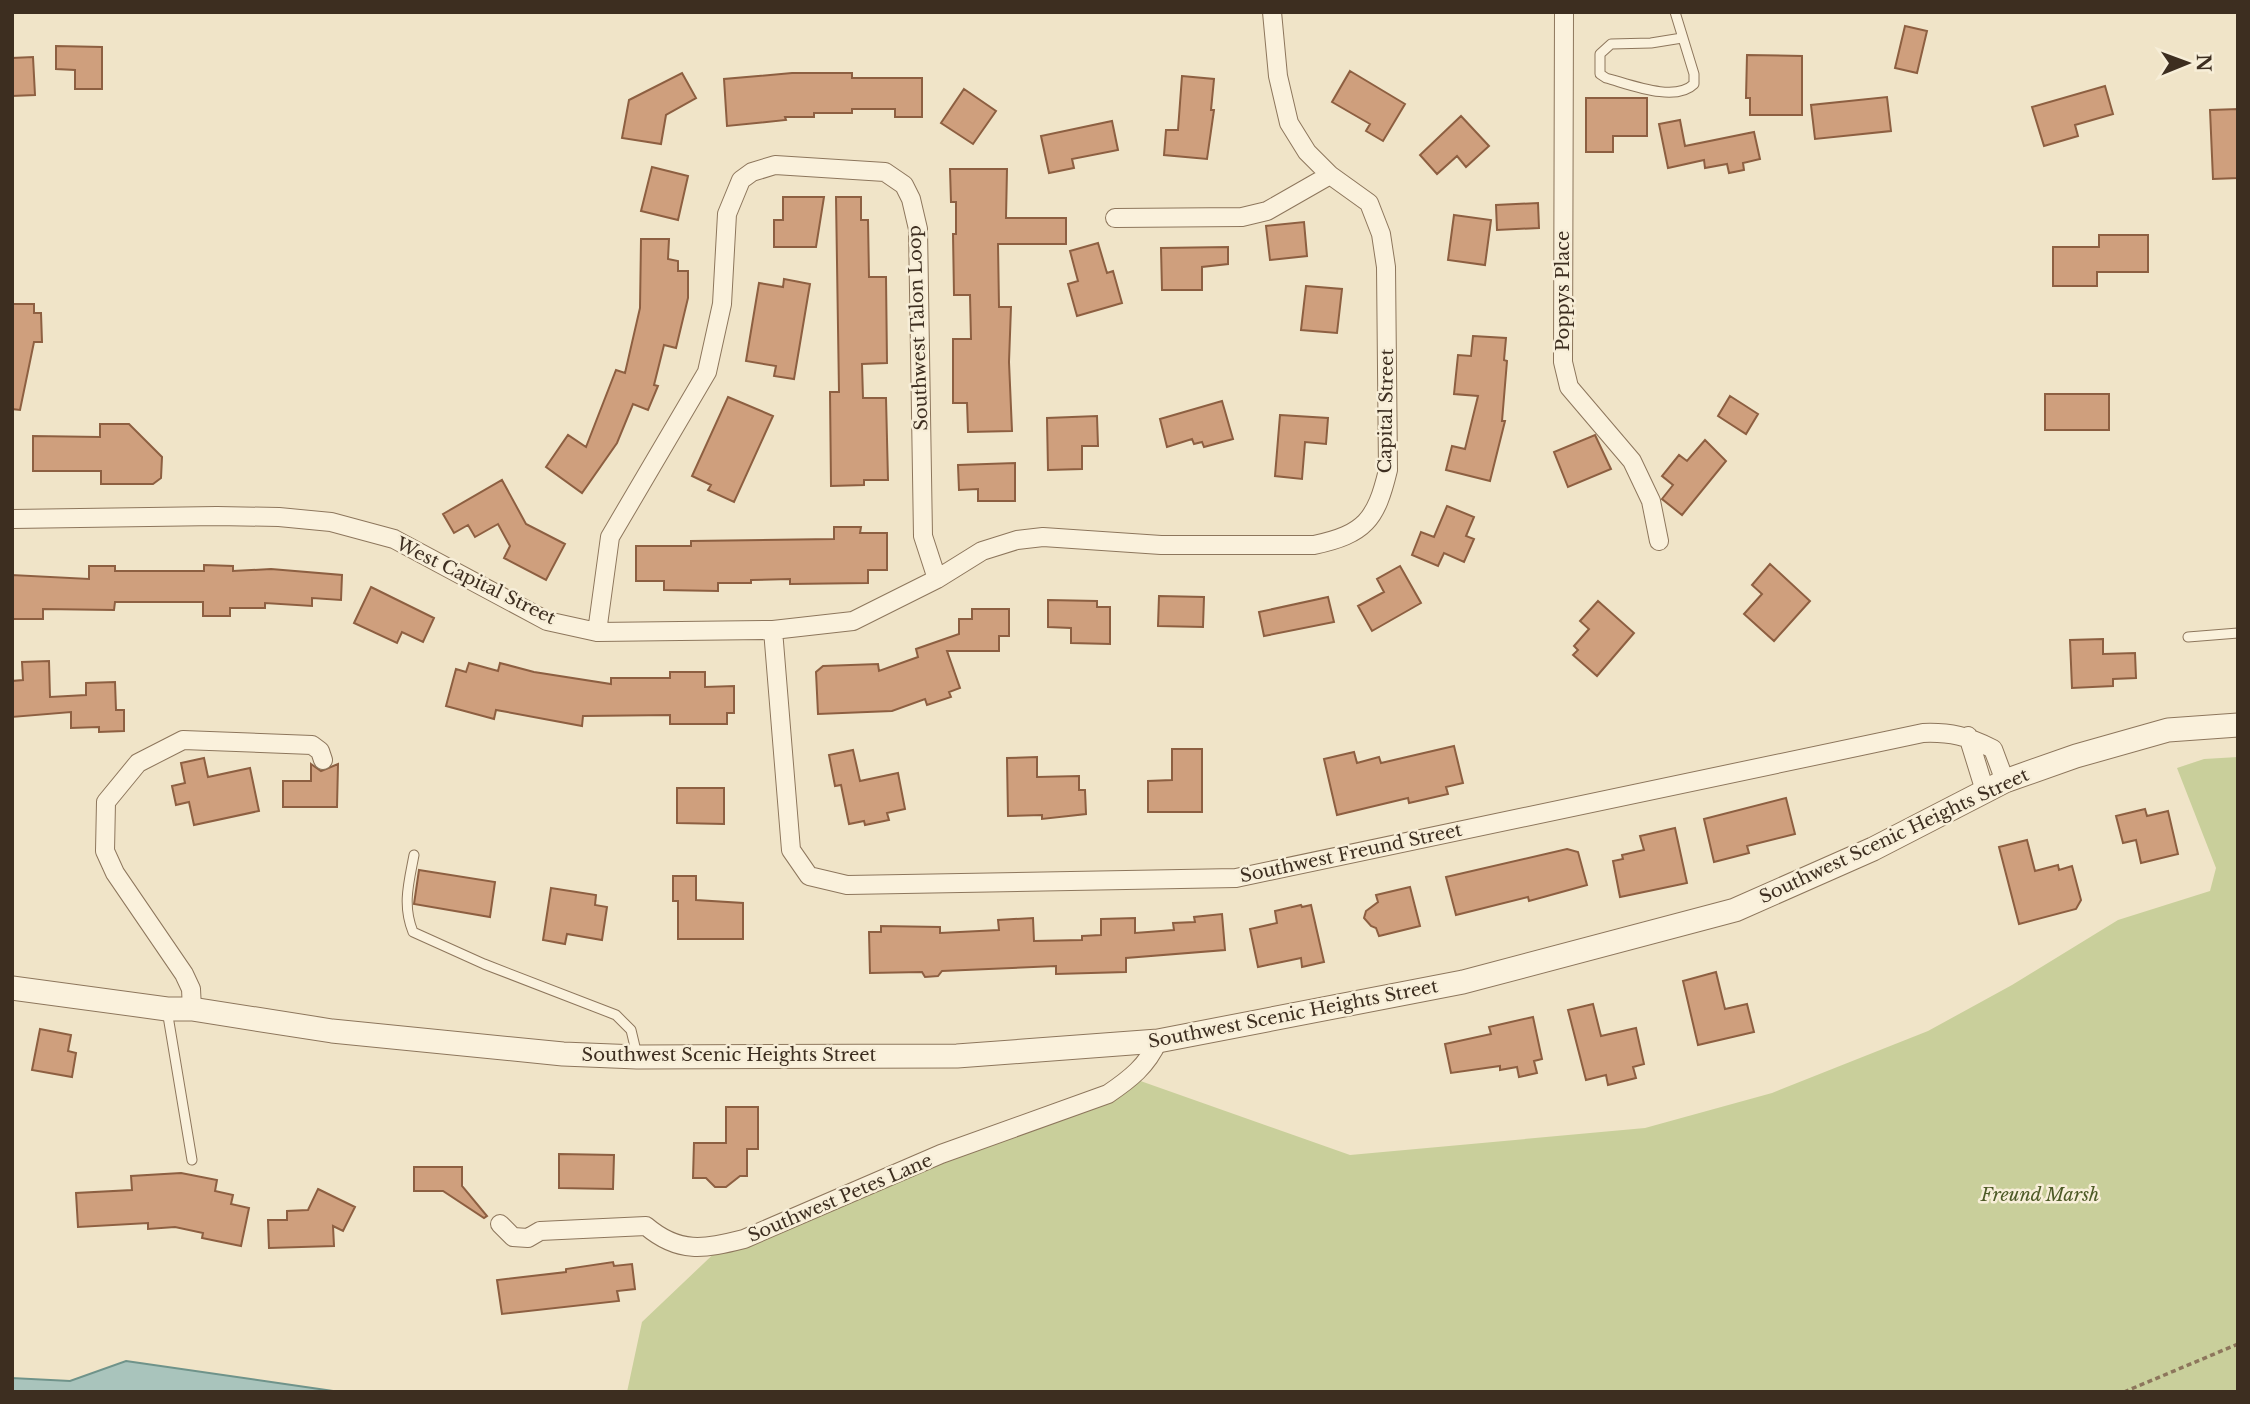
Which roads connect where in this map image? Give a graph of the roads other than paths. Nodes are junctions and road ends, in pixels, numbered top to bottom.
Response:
1 (1272, 12) edge
2 (1564, 12) edge
3 (1675, 12) edge
4 (1682, 38) junction
5 (1330, 175) junction
6 (1115, 218) dead end
7 (12, 519) edge
8 (1659, 541) dead end
9 (936, 579) junction
10 (773, 631) junction
11 (597, 632) junction
12 (2238, 633) edge
13 (2188, 637) dead end
14 (2238, 725) edge
15 (323, 760) dead end
16 (1995, 786) junction
17 (414, 855) dead end
18 (12, 988) edge
19 (167, 1009) junction
20 (192, 1009) junction
21 (1158, 1041) junction
22 (638, 1057) junction
23 (192, 1160) dead end
24 (500, 1224) dead end

1 - 5 street, Capital Street
2 - 8 street, Poppys Place
3 - 4 lane
4 - 4 lane
5 - 6 street
5 - 9 street, Capital Street
7 - 11 street, West Capital Street
9 - 10 street, Capital Street
9 - 11 street, Southwest Talon Loop
10 - 11 street, West Capital Street
10 - 16 street, Southwest Freund Street
12 - 13 lane
14 - 16 street, Southwest Scenic Heights Street
15 - 20 street
16 - 21 street, Southwest Scenic Heights Street
17 - 22 lane
18 - 19 street, Southwest Scenic Heights Street
19 - 20 street, Southwest Scenic Heights Street
19 - 23 lane
20 - 22 street, Southwest Scenic Heights Street
21 - 22 street, Southwest Scenic Heights Street
21 - 24 street, Southwest Petes Lane

